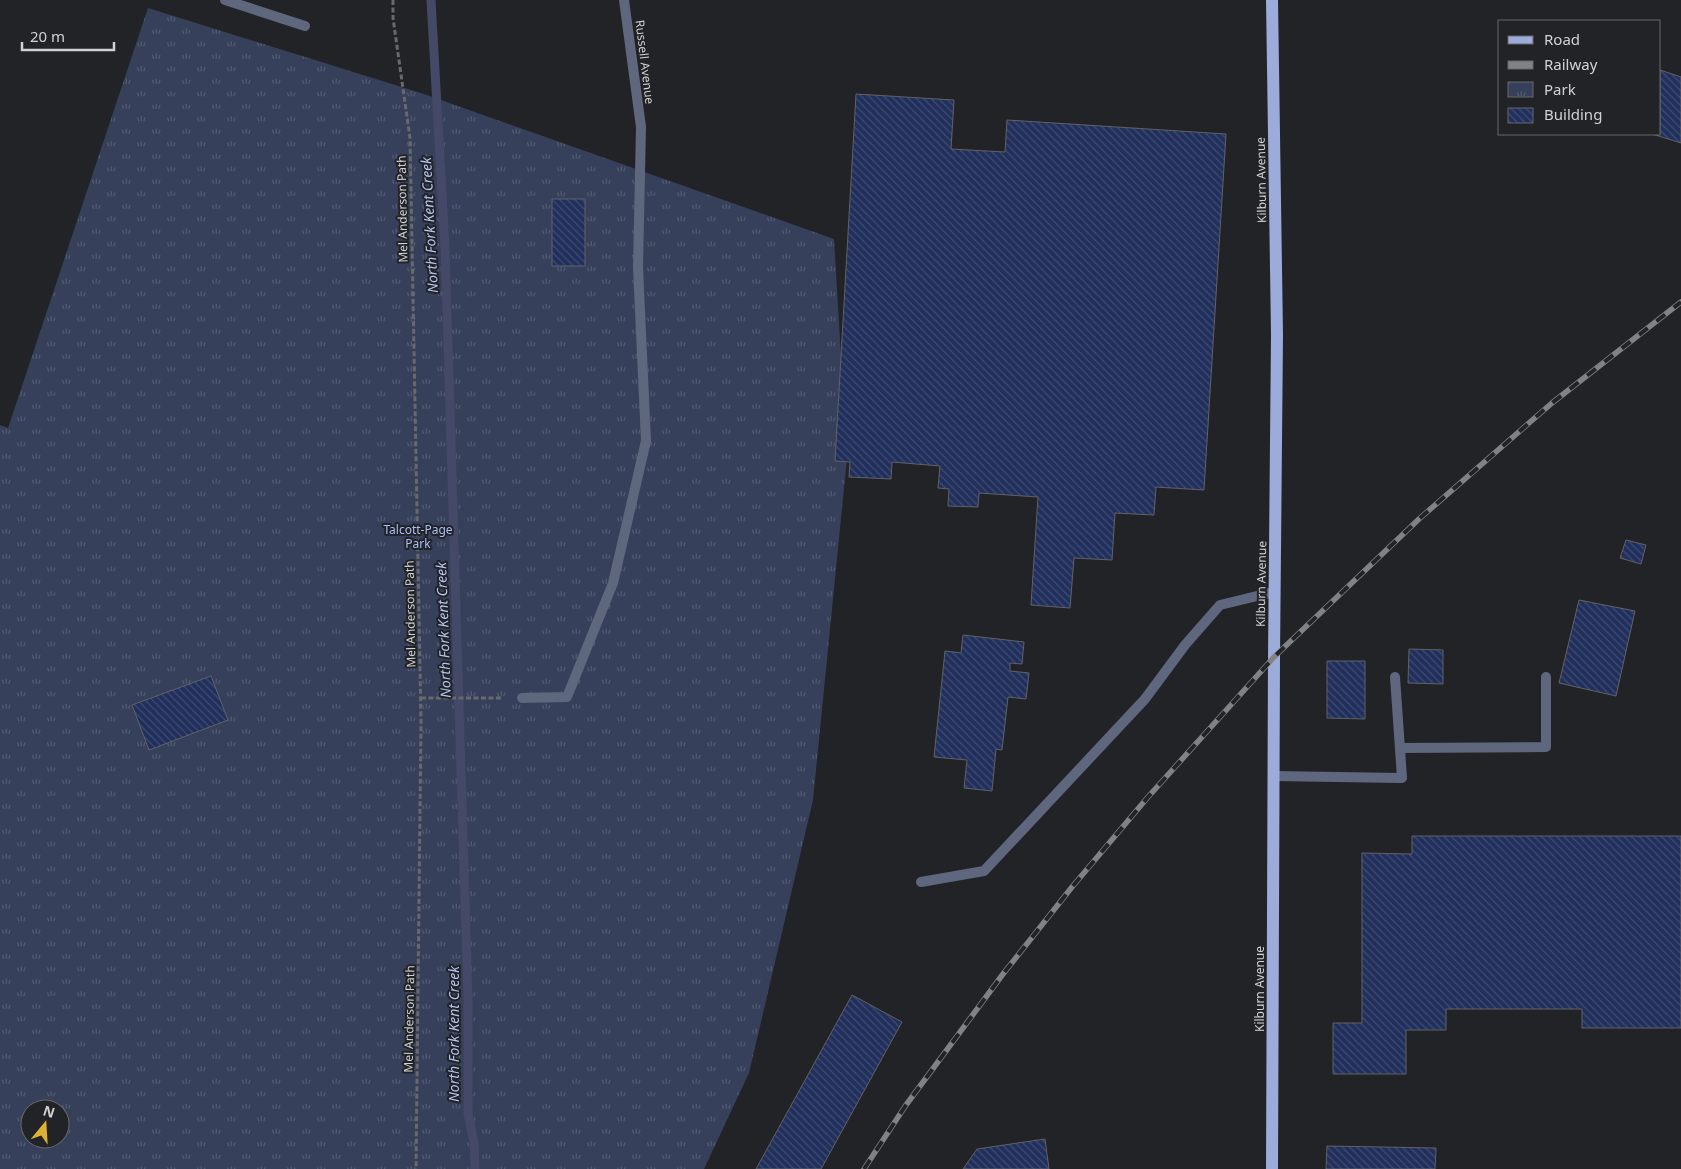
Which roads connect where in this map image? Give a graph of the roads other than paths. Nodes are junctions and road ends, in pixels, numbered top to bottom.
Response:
1 (225, 0) edge
2 (624, 0) edge
3 (1272, 0) edge
4 (305, 26) dead end
5 (1274, 592) junction
6 (1546, 677) dead end
7 (1395, 678) dead end
8 (522, 698) dead end
9 (1400, 748) junction
10 (1273, 776) junction
11 (921, 882) dead end
12 (1272, 1169) edge

1 - 4 street
2 - 8 street, Russell Avenue
3 - 5 main road, Kilburn Avenue
5 - 10 main road, Kilburn Avenue
5 - 11 street
6 - 9 street
7 - 9 street
9 - 10 street
10 - 12 main road, Kilburn Avenue

